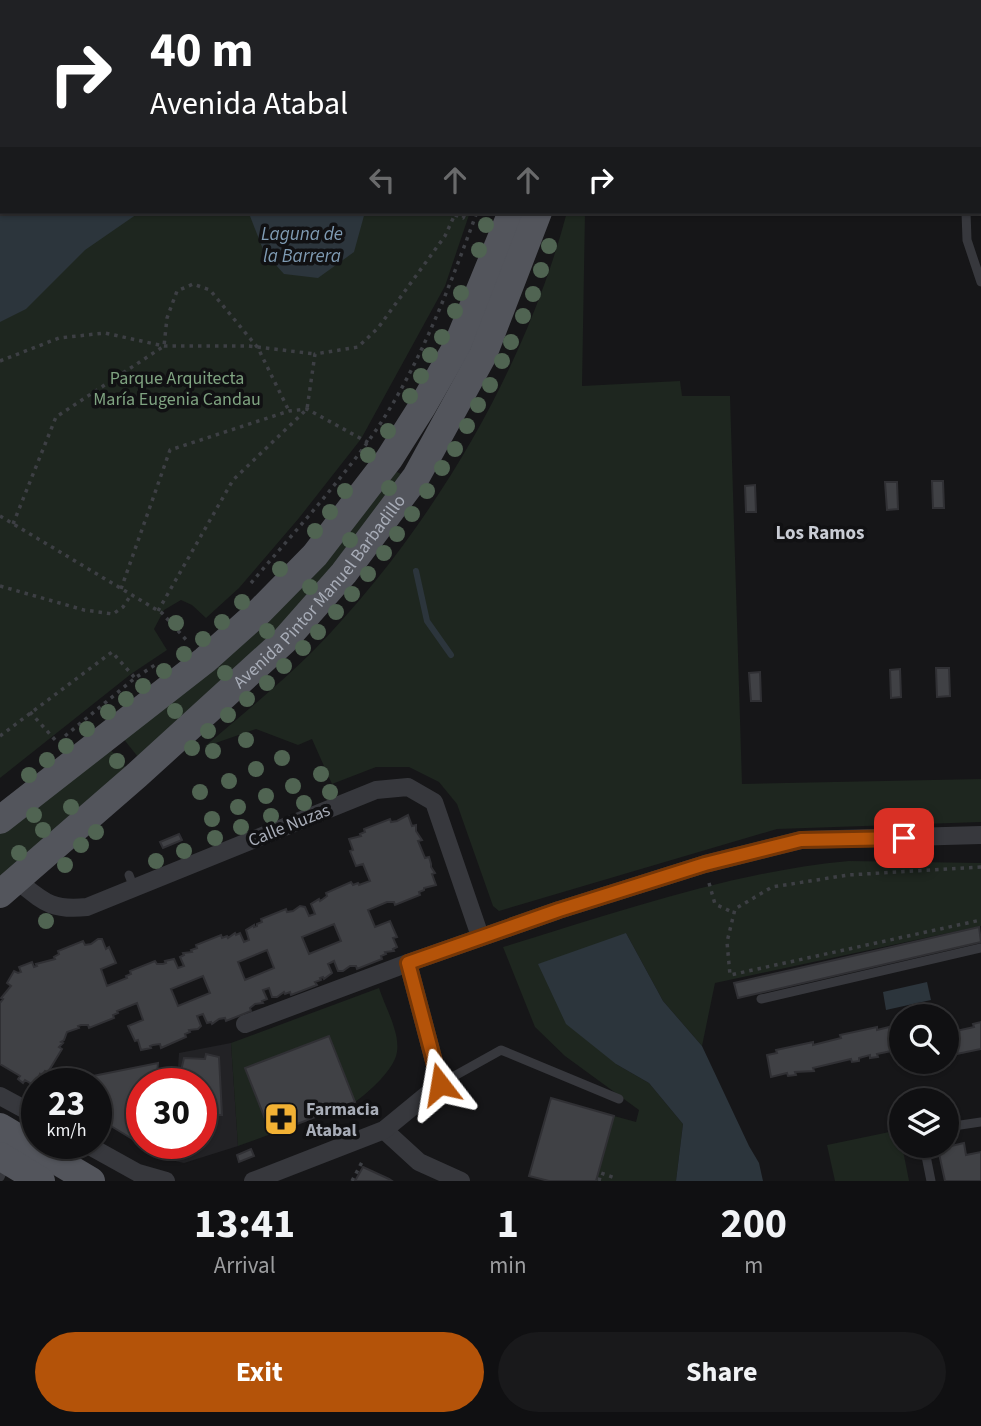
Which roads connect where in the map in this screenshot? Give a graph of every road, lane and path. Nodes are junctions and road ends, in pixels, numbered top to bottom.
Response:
1 (456, 214) edge
2 (476, 214) edge
3 (511, 214) edge
4 (537, 214) edge
5 (966, 214) edge
6 (981, 282) edge
7 (163, 346) junction
8 (257, 348) junction
9 (315, 354) junction
10 (0, 361) edge
11 (307, 409) junction
12 (289, 411) junction
13 (378, 451) junction
14 (0, 516) edge
15 (13, 524) junction
16 (248, 585) dead end
17 (0, 586) edge
18 (121, 589) junction
19 (131, 595) junction
20 (158, 611) junction
21 (167, 657) dead end
22 (205, 660) junction
23 (135, 678) junction
24 (30, 712) junction
25 (0, 736) edge
26 (0, 820) edge
27 (981, 835) edge
28 (705, 864) junction
29 (981, 867) edge
30 (8, 887) edge
31 (734, 913) junction
32 (981, 920) edge
33 (480, 936) junction
34 (981, 948) edge
35 (408, 963) junction
36 (761, 999) dead end
37 (242, 1020) dead end
38 (440, 1084) junction
39 (0, 1096) edge
40 (619, 1099) dead end
41 (21, 1107) edge
42 (981, 1122) edge
43 (959, 1126) edge
44 (0, 1127) edge
45 (384, 1130) junction
46 (926, 1158) edge
47 (109, 1159) edge
48 (362, 1162) dead end
49 (3, 1165) edge
50 (138, 1177) edge
51 (615, 1178) dead end
52 (41, 1181) edge
53 (91, 1181) edge
54 (166, 1181) edge
55 (253, 1181) edge
56 (352, 1181) edge
57 (461, 1181) edge
58 (599, 1181) edge
59 (931, 1181) edge

1 - 9 path
2 - 13 path
3 - 13 main road, Avenida Pintor Manuel Barbadillo
4 - 30 main road, Avenida Pintor Manuel Barbadillo
5 - 6 lane
7 - 8 path
7 - 8 path
7 - 10 path
7 - 15 path
8 - 9 path
8 - 12 path
9 - 11 path
11 - 12 path
11 - 13 path
11 - 20 path
12 - 18 path
13 - 16 path
13 - 22 main road, Avenida Pintor Manuel Barbadillo
14 - 15 path
15 - 18 path
17 - 19 path
18 - 19 path
19 - 20 path
20 - 22 path
21 - 23 path
22 - 26 main road, Avenida Pintor Manuel Barbadillo
23 - 24 path
23 - 24 path
24 - 25 path
27 - 28 street
28 - 31 path
28 - 33 street
29 - 31 path
30 - 33 street, Calle Nuzas
31 - 32 path
33 - 35 street
34 - 36 lane
35 - 37 street
35 - 38 street
38 - 40 lane
38 - 45 street
39 - 41 street
42 - 43 lane
44 - 53 main road
45 - 55 street
45 - 57 street
46 - 59 lane
47 - 50 street
48 - 56 path
49 - 52 main road
50 - 54 street
51 - 58 path

